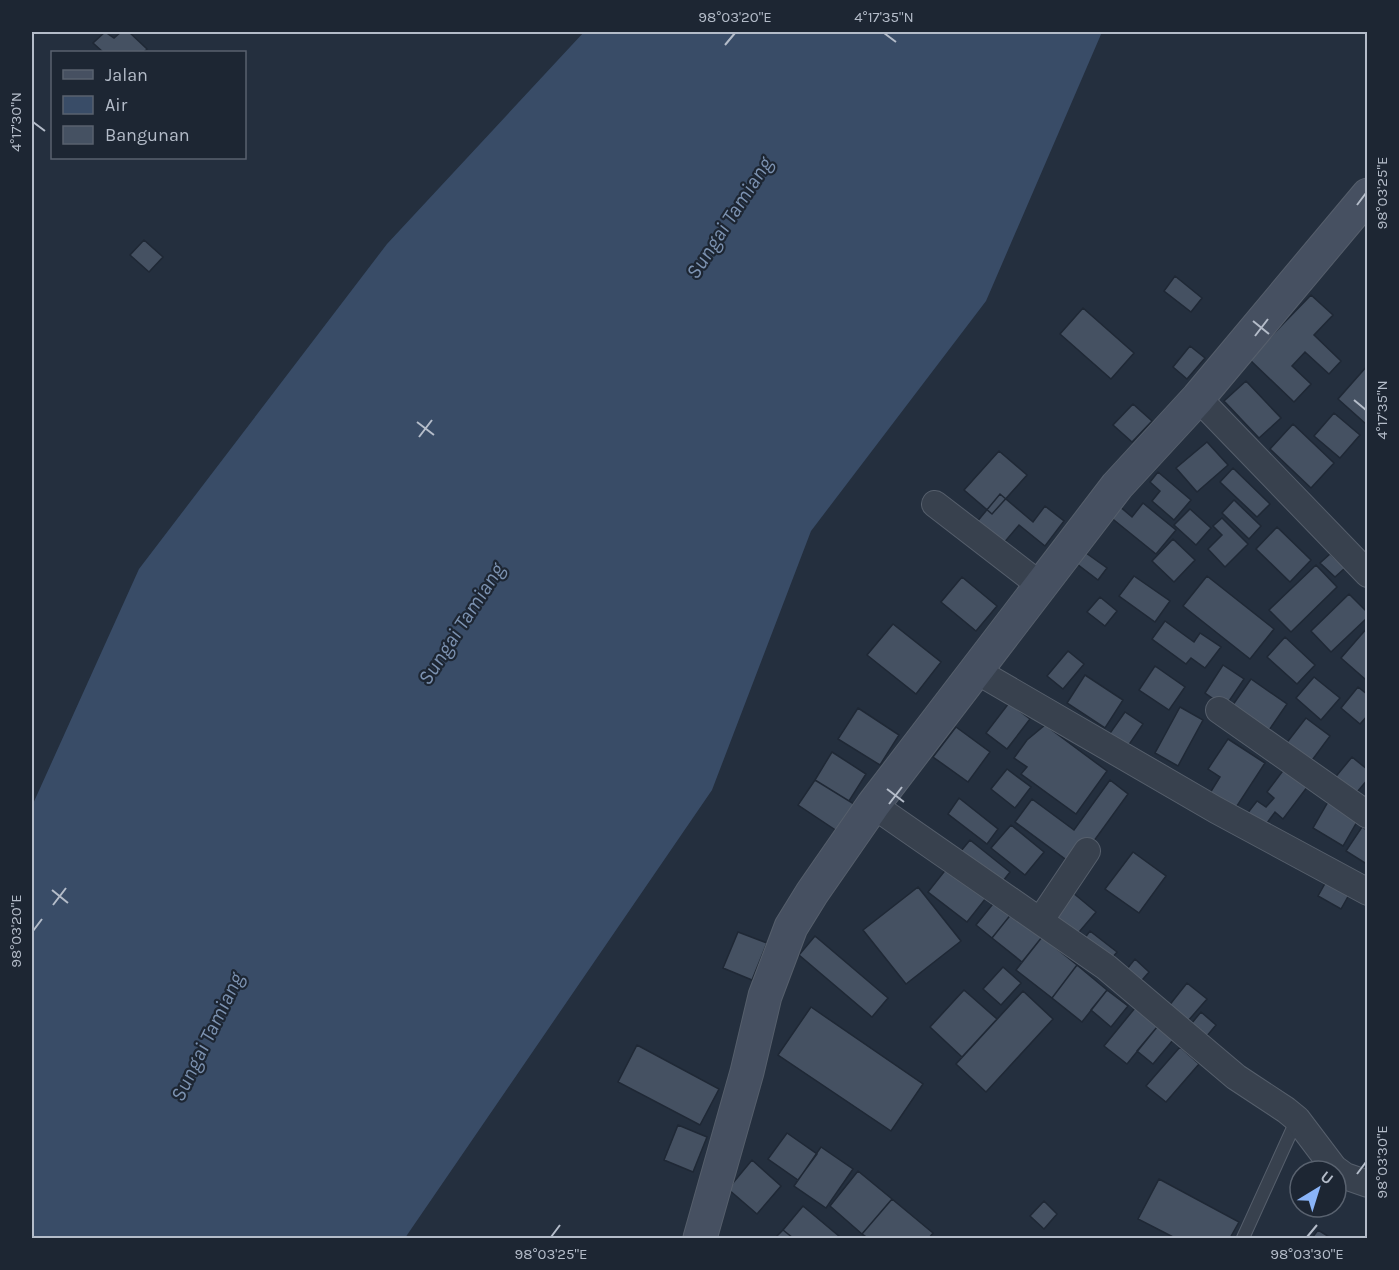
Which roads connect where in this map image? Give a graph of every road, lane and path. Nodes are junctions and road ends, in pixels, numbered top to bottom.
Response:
1 (1368, 195) edge
2 (1198, 398) junction
3 (935, 504) dead end
4 (1368, 574) edge
5 (1040, 585) junction
6 (975, 670) junction
7 (1219, 710) dead end
8 (873, 805) junction
9 (1368, 815) edge
10 (1087, 851) dead end
11 (1368, 892) edge
12 (1040, 921) junction
13 (1297, 1119) junction
14 (1368, 1184) edge
15 (700, 1239) edge
16 (1243, 1239) edge

1 - 2 street
2 - 4 street
2 - 5 street
3 - 5 street
5 - 6 street
6 - 8 street
6 - 11 street
7 - 9 street
8 - 12 street
8 - 15 street
10 - 12 street
12 - 13 street
13 - 14 street
13 - 16 lane

